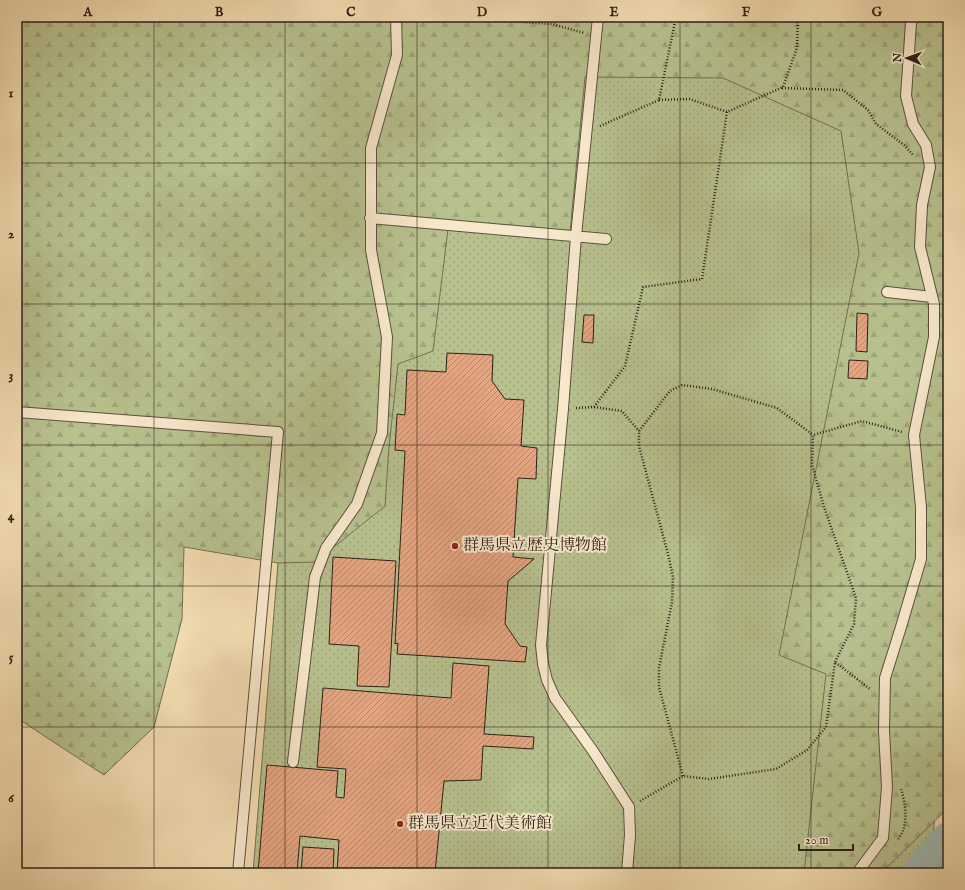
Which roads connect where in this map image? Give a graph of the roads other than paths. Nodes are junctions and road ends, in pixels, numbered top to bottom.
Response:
1 (396, 17) edge
2 (598, 17) edge
3 (914, 17) edge
4 (370, 218) junction
5 (576, 236) junction
6 (606, 239) dead end
7 (887, 292) dead end
8 (932, 297) junction
9 (17, 412) edge
10 (293, 762) dead end
11 (238, 873) edge
12 (626, 873) edge
13 (857, 873) edge

1 - 4 lane
2 - 5 lane
3 - 8 lane
4 - 5 lane
4 - 10 lane
5 - 6 lane
5 - 12 lane
7 - 8 lane
8 - 13 lane
9 - 11 lane

